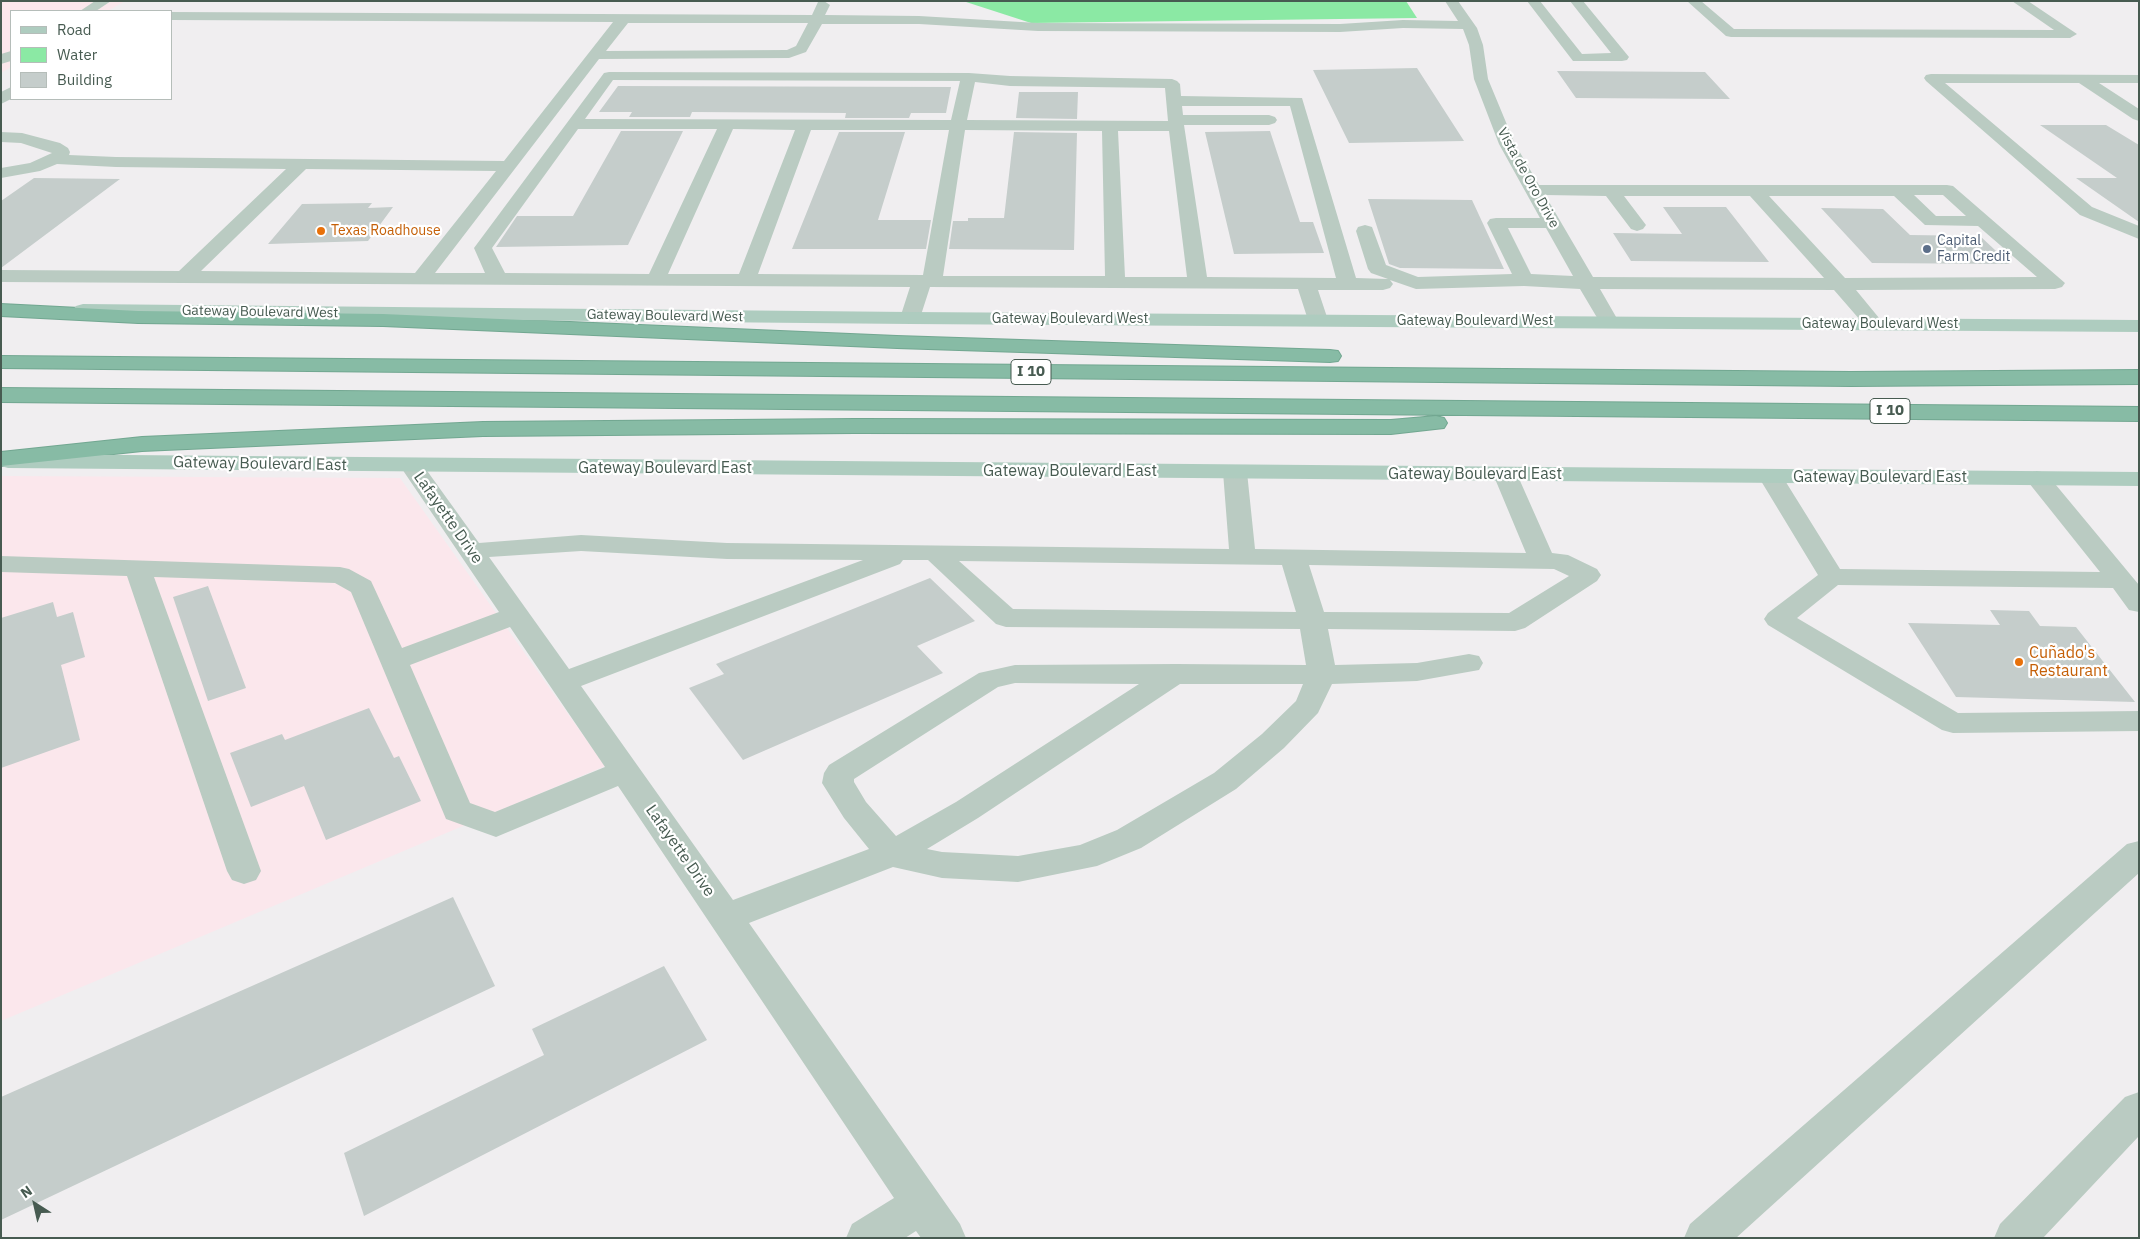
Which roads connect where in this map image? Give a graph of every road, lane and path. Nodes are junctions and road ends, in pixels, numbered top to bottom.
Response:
1 (105, 1) edge
2 (270, 1) edge
3 (825, 1) edge
4 (1451, 1) edge
5 (1533, 1) edge
6 (1576, 1) edge
7 (1693, 1) edge
8 (2018, 1) edge
9 (89, 10) edge
10 (172, 16) edge
11 (248, 16) junction
12 (624, 18) junction
13 (817, 19) junction
14 (1468, 25) junction
15 (595, 55) junction
16 (969, 77) junction
17 (2082, 79) junction
18 (2139, 79) edge
19 (1174, 101) junction
20 (2139, 116) edge
21 (1302, 120) junction
22 (1176, 123) junction
23 (574, 124) junction
24 (727, 124) junction
25 (805, 125) junction
26 (958, 125) junction
27 (1110, 126) junction
28 (1, 137) edge
29 (56, 159) junction
30 (301, 164) junction
31 (508, 166) junction
32 (1, 173) edge
33 (1533, 190) junction
34 (1612, 190) junction
35 (1898, 190) junction
36 (1755, 191) junction
37 (1983, 221) junction
38 (1553, 223) junction
39 (1637, 225) dead end
40 (1365, 231) dead end
41 (2139, 233) edge
42 (1, 276) edge
43 (183, 278) junction
44 (420, 279) junction
45 (498, 279) junction
46 (656, 280) junction
47 (1524, 280) junction
48 (746, 281) junction
49 (927, 282) junction
50 (1587, 282) junction
51 (1115, 283) junction
52 (1198, 283) junction
53 (1306, 284) junction
54 (1348, 284) junction
55 (1383, 284) dead end
56 (1840, 284) junction
57 (1, 310) edge
58 (910, 318) junction
59 (1318, 320) junction
60 (1609, 322) junction
61 (1874, 324) junction
62 (2139, 326) edge
63 (1, 362) edge
64 (2061, 377) junction
65 (2139, 377) edge
66 (1, 395) edge
67 (1642, 409) junction
68 (2139, 414) edge
69 (1, 460) edge
70 (412, 466) junction
71 (1235, 472) junction
72 (1505, 474) junction
73 (1770, 476) junction
74 (2037, 478) junction
75 (2139, 479) edge
76 (471, 551) junction
77 (903, 553) junction
78 (935, 553) junction
79 (1243, 557) junction
80 (1293, 557) junction
81 (1542, 560) junction
82 (1, 564) edge
83 (138, 569) junction
84 (1832, 577) junction
85 (2121, 580) junction
86 (2139, 604) edge
87 (516, 615) junction
88 (1313, 622) junction
89 (394, 661) junction
90 (1469, 663) dead end
91 (1176, 673) junction
92 (1322, 675) junction
93 (563, 682) junction
94 (2139, 721) edge
95 (625, 771) junction
96 (2139, 853) edge
97 (892, 854) junction
98 (244, 871) dead end
99 (726, 917) junction
100 (2139, 1109) edge
101 (922, 1204) junction
102 (867, 1238) edge
103 (945, 1238) edge
104 (1705, 1238) edge
105 (2015, 1238) edge

1 - 9 street
2 - 11 street
3 - 13 street
4 - 14 street, Vista de Oro Drive
5 - 6 street
7 - 8 street
10 - 11 street
11 - 12 street
12 - 13 street
12 - 15 street
13 - 14 street
13 - 15 street
14 - 33 street, Vista de Oro Drive
15 - 31 street
16 - 19 street
16 - 23 street
16 - 26 street
17 - 18 street
17 - 20 street
17 - 41 street
19 - 21 street
19 - 22 street
21 - 22 street
21 - 54 street
22 - 27 street
22 - 52 street
23 - 24 street
23 - 45 street
24 - 25 street
24 - 46 street
25 - 26 street
25 - 48 street
26 - 27 street
26 - 49 street
27 - 51 street
28 - 29 street
29 - 30 street
29 - 32 street
30 - 31 street
30 - 43 street
31 - 44 street
33 - 34 street
33 - 38 street, Vista de Oro Drive
34 - 36 street
34 - 39 street
35 - 36 street
35 - 37 street
35 - 37 street
36 - 56 street
37 - 56 street
38 - 47 street
38 - 50 street, Vista de Oro Drive
40 - 47 street
42 - 43 street
43 - 44 street
44 - 45 street
45 - 46 street
46 - 48 street
47 - 50 street
48 - 49 street
49 - 51 street
49 - 58 street
50 - 56 street
50 - 60 street, Vista de Oro Drive
51 - 52 street
52 - 53 street
53 - 54 street
53 - 59 street
54 - 55 street
56 - 61 street
57 - 58 main road, Gateway Boulevard West
57 - 64 highway
58 - 59 main road, Gateway Boulevard West
59 - 60 main road, Gateway Boulevard West
60 - 61 main road, Gateway Boulevard West
61 - 62 main road, Gateway Boulevard West
63 - 64 highway, I 10
64 - 65 highway, I 10
66 - 67 highway, I 10
67 - 68 highway, I 10
67 - 69 highway
69 - 70 main road, Gateway Boulevard East
70 - 71 main road, Gateway Boulevard East
70 - 76 street, Lafayette Drive
71 - 72 main road, Gateway Boulevard East
71 - 79 street
72 - 73 main road, Gateway Boulevard East
72 - 81 street
73 - 74 main road, Gateway Boulevard East
73 - 84 street
74 - 75 main road, Gateway Boulevard East
74 - 85 street
76 - 77 street
76 - 87 street, Lafayette Drive
77 - 78 street
77 - 93 street
78 - 79 street
78 - 88 street
79 - 80 street
80 - 81 street
80 - 88 street
81 - 88 street
82 - 83 street
83 - 89 street
83 - 98 street
84 - 85 street
84 - 94 street
85 - 86 street
87 - 89 street
87 - 93 street, Lafayette Drive
88 - 92 street
89 - 95 street
90 - 92 street
91 - 92 street
91 - 97 street
91 - 97 street
92 - 97 street
93 - 95 street, Lafayette Drive
95 - 99 street, Lafayette Drive
96 - 104 street
97 - 99 street
99 - 101 street, Lafayette Drive
100 - 105 street
101 - 102 street
101 - 103 street, Lafayette Drive

